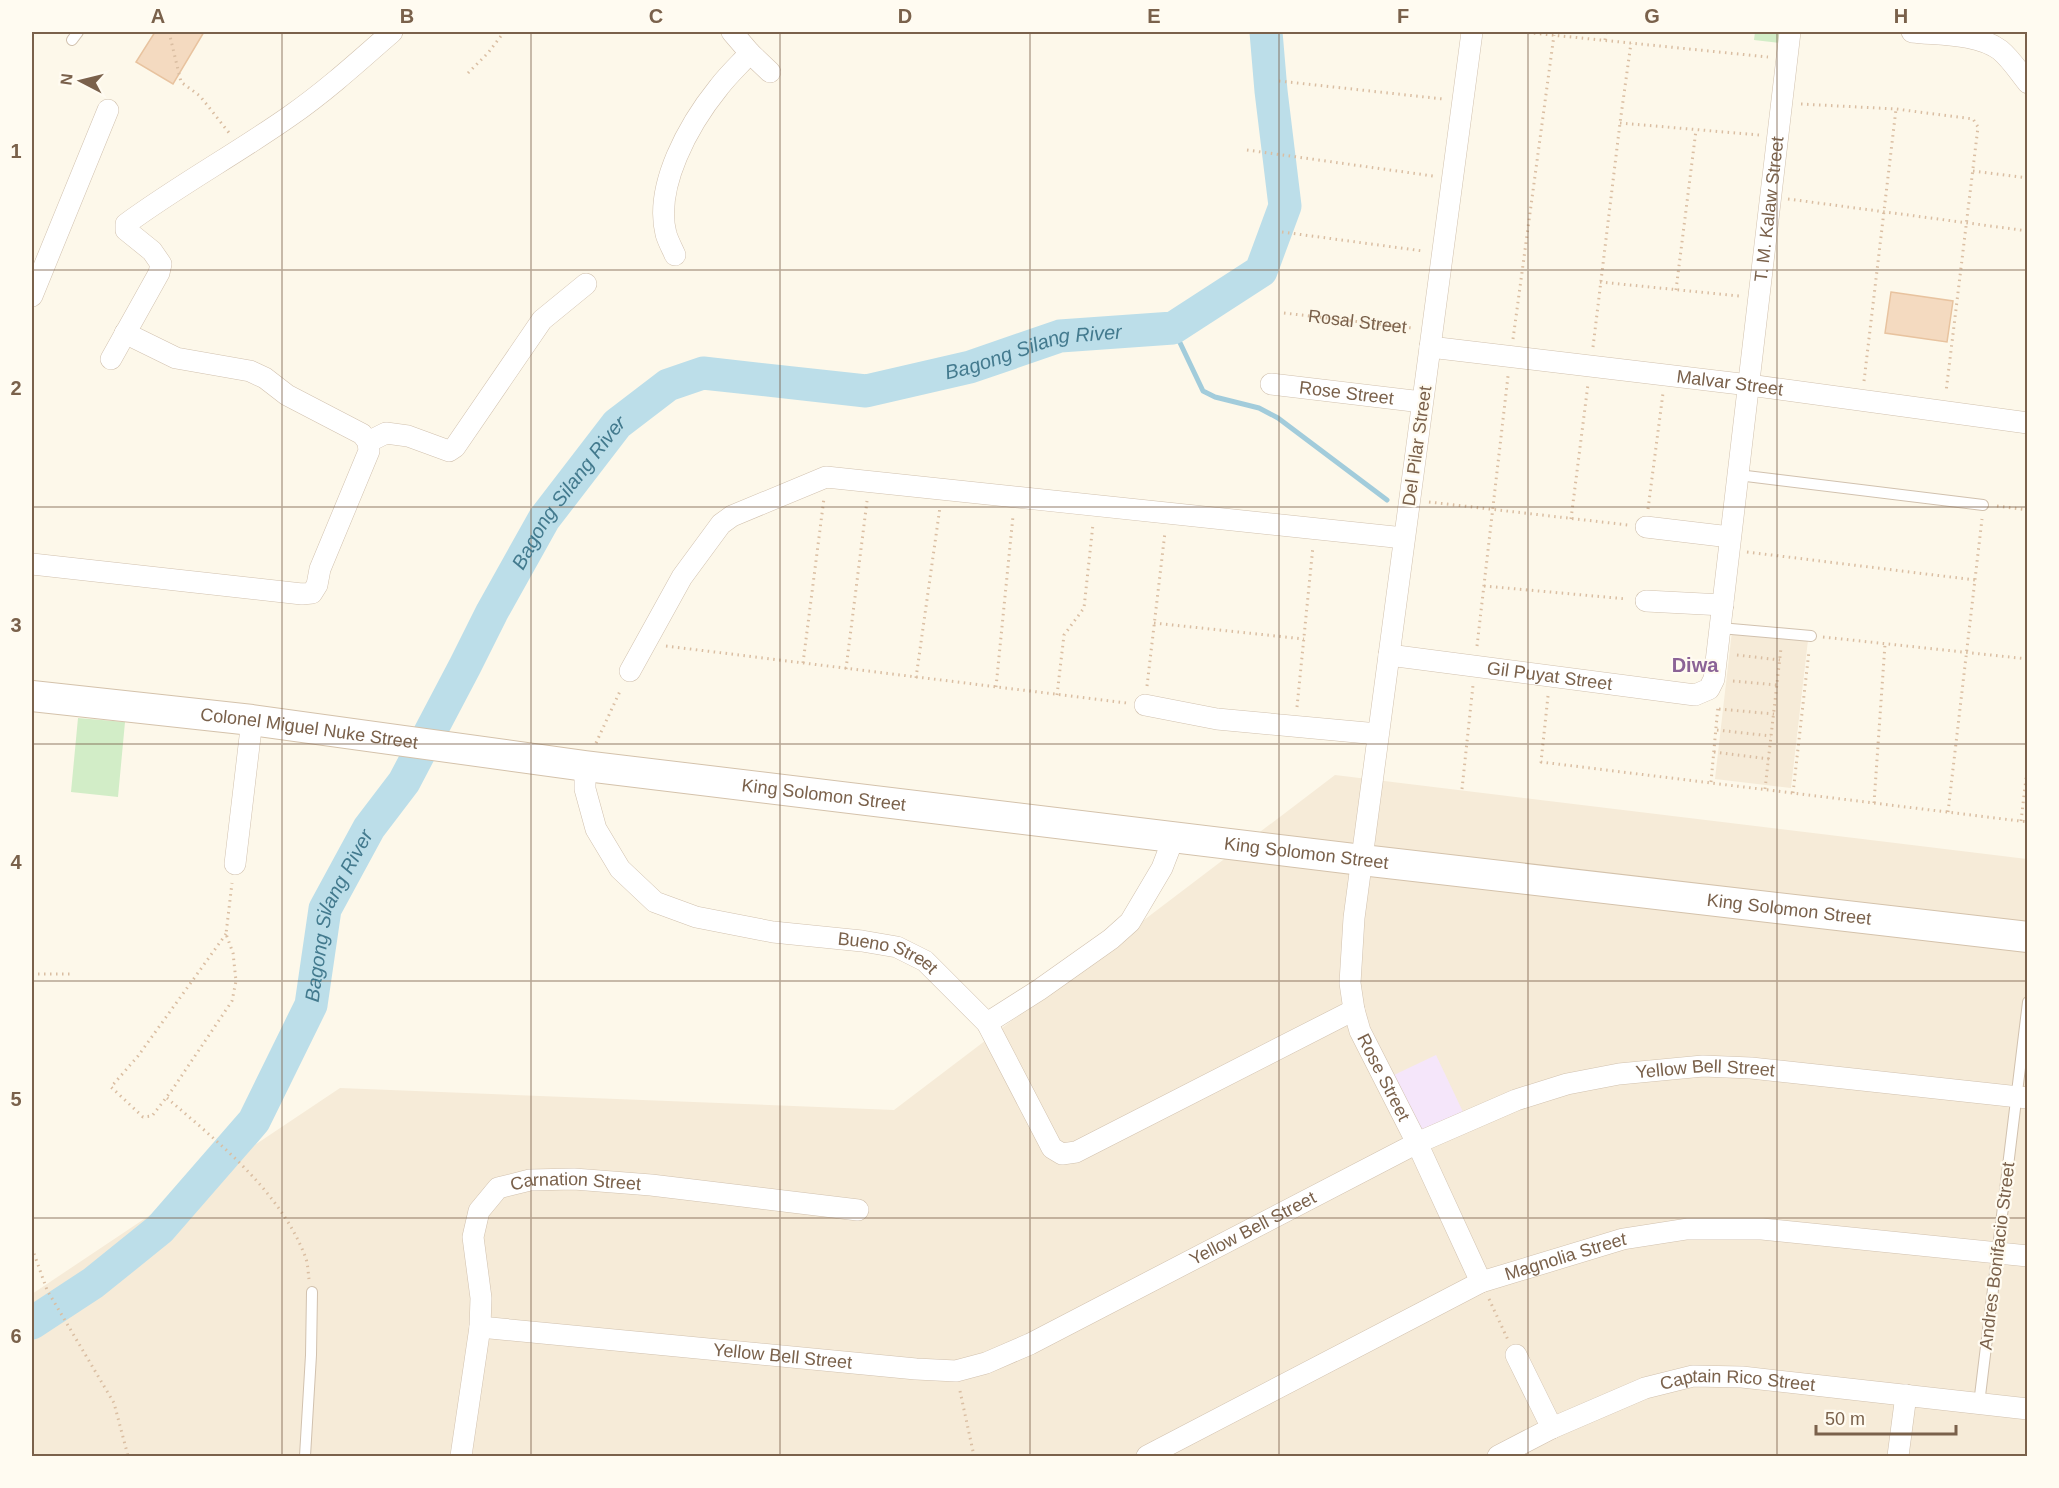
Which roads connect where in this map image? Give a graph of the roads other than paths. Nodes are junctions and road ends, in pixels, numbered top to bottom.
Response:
1 (392, 32) edge
2 (732, 32) edge
3 (1472, 32) edge
4 (1790, 32) edge
5 (1912, 32) edge
6 (1954, 34) edge
7 (750, 53) junction
8 (770, 72) dead end
9 (2028, 83) edge
10 (108, 110) dead end
11 (675, 255) dead end
12 (586, 284) dead end
13 (32, 296) edge
14 (125, 333) junction
15 (1431, 338) junction
16 (111, 358) dead end
17 (1271, 384) dead end
18 (1749, 385) junction
19 (1422, 402) junction
20 (2028, 423) edge
21 (368, 442) junction
22 (1738, 475) junction
23 (1983, 505) road end
24 (1646, 527) road end
25 (1404, 538) junction
26 (1730, 544) junction
27 (32, 564) edge
28 (1646, 601) road end
29 (1722, 604) junction
30 (1720, 627) junction
31 (1811, 636) road end
32 (1389, 655) junction
33 (630, 671) road end
34 (1711, 684) joint
35 (32, 696) edge
36 (1145, 705) road end
37 (252, 720) junction
38 (1378, 734) junction
39 (585, 766) junction
40 (1174, 837) junction
41 (1362, 860) junction
42 (235, 864) road end
43 (2028, 937) edge
44 (2028, 1002) edge
45 (1354, 1010) junction
46 (987, 1023) junction
47 (2022, 1098) edge
48 (1417, 1143) junction
49 (858, 1210) dead end
50 (1997, 1253) junction
51 (2028, 1256) edge
52 (1481, 1282) junction
53 (312, 1292) road end
54 (480, 1327) junction
55 (1516, 1356) road end
56 (1906, 1395) junction
57 (1979, 1404) junction
58 (2028, 1409) edge
59 (1552, 1428) junction
60 (305, 1456) edge
61 (461, 1456) edge
62 (1147, 1456) edge
63 (1498, 1456) edge
64 (1898, 1456) edge

1 - 14 street
2 - 7 street
3 - 15 street, Del Pilar Street
4 - 18 street, T. M. Kalaw Street
5 - 6 street
6 - 9 street
7 - 8 street
7 - 11 street
10 - 13 street
12 - 21 street
14 - 16 street
14 - 21 street
15 - 18 street, Malvar Street
15 - 19 street, Del Pilar Street
17 - 19 street, Rose Street
18 - 20 street, Malvar Street
18 - 22 street, T. M. Kalaw Street
19 - 25 street, Del Pilar Street
21 - 27 street
22 - 23 lane
22 - 26 street, T. M. Kalaw Street
24 - 26 street
25 - 32 street, Del Pilar Street
25 - 33 street
26 - 29 street, T. M. Kalaw Street
28 - 29 street
29 - 30 street, T. M. Kalaw Street
30 - 31 lane
30 - 34 street, T. M. Kalaw Street
32 - 34 street, Gil Puyat Street
32 - 38 street, Del Pilar Street
35 - 37 street, Colonel Miguel Nuke Street
36 - 38 street
37 - 39 street, Colonel Miguel Nuke Street
37 - 42 street
38 - 41 street, Del Pilar Street
39 - 40 street, King Solomon Street
39 - 46 street, Bueno Street
40 - 41 street, King Solomon Street
40 - 46 street
41 - 43 street, King Solomon Street
41 - 45 street, Rose Street
44 - 47 lane, Andres Bonifacio Street
45 - 46 street, Bueno Street
45 - 48 street, Rose Street
47 - 48 street, Yellow Bell Street
47 - 50 lane, Andres Bonifacio Street
48 - 52 street, Rose Street
48 - 54 street, Yellow Bell Street
49 - 54 street, Carnation Street
50 - 51 street, Magnolia Street
50 - 52 street, Magnolia Street
50 - 57 lane, Andres Bonifacio Street
52 - 62 street, Magnolia Street
53 - 60 lane
54 - 61 street, Carnation Street
55 - 59 street
56 - 57 street, Captain Rico Street
56 - 59 street, Captain Rico Street
56 - 64 street
57 - 58 street, Captain Rico Street
59 - 63 street, Captain Rico Street

